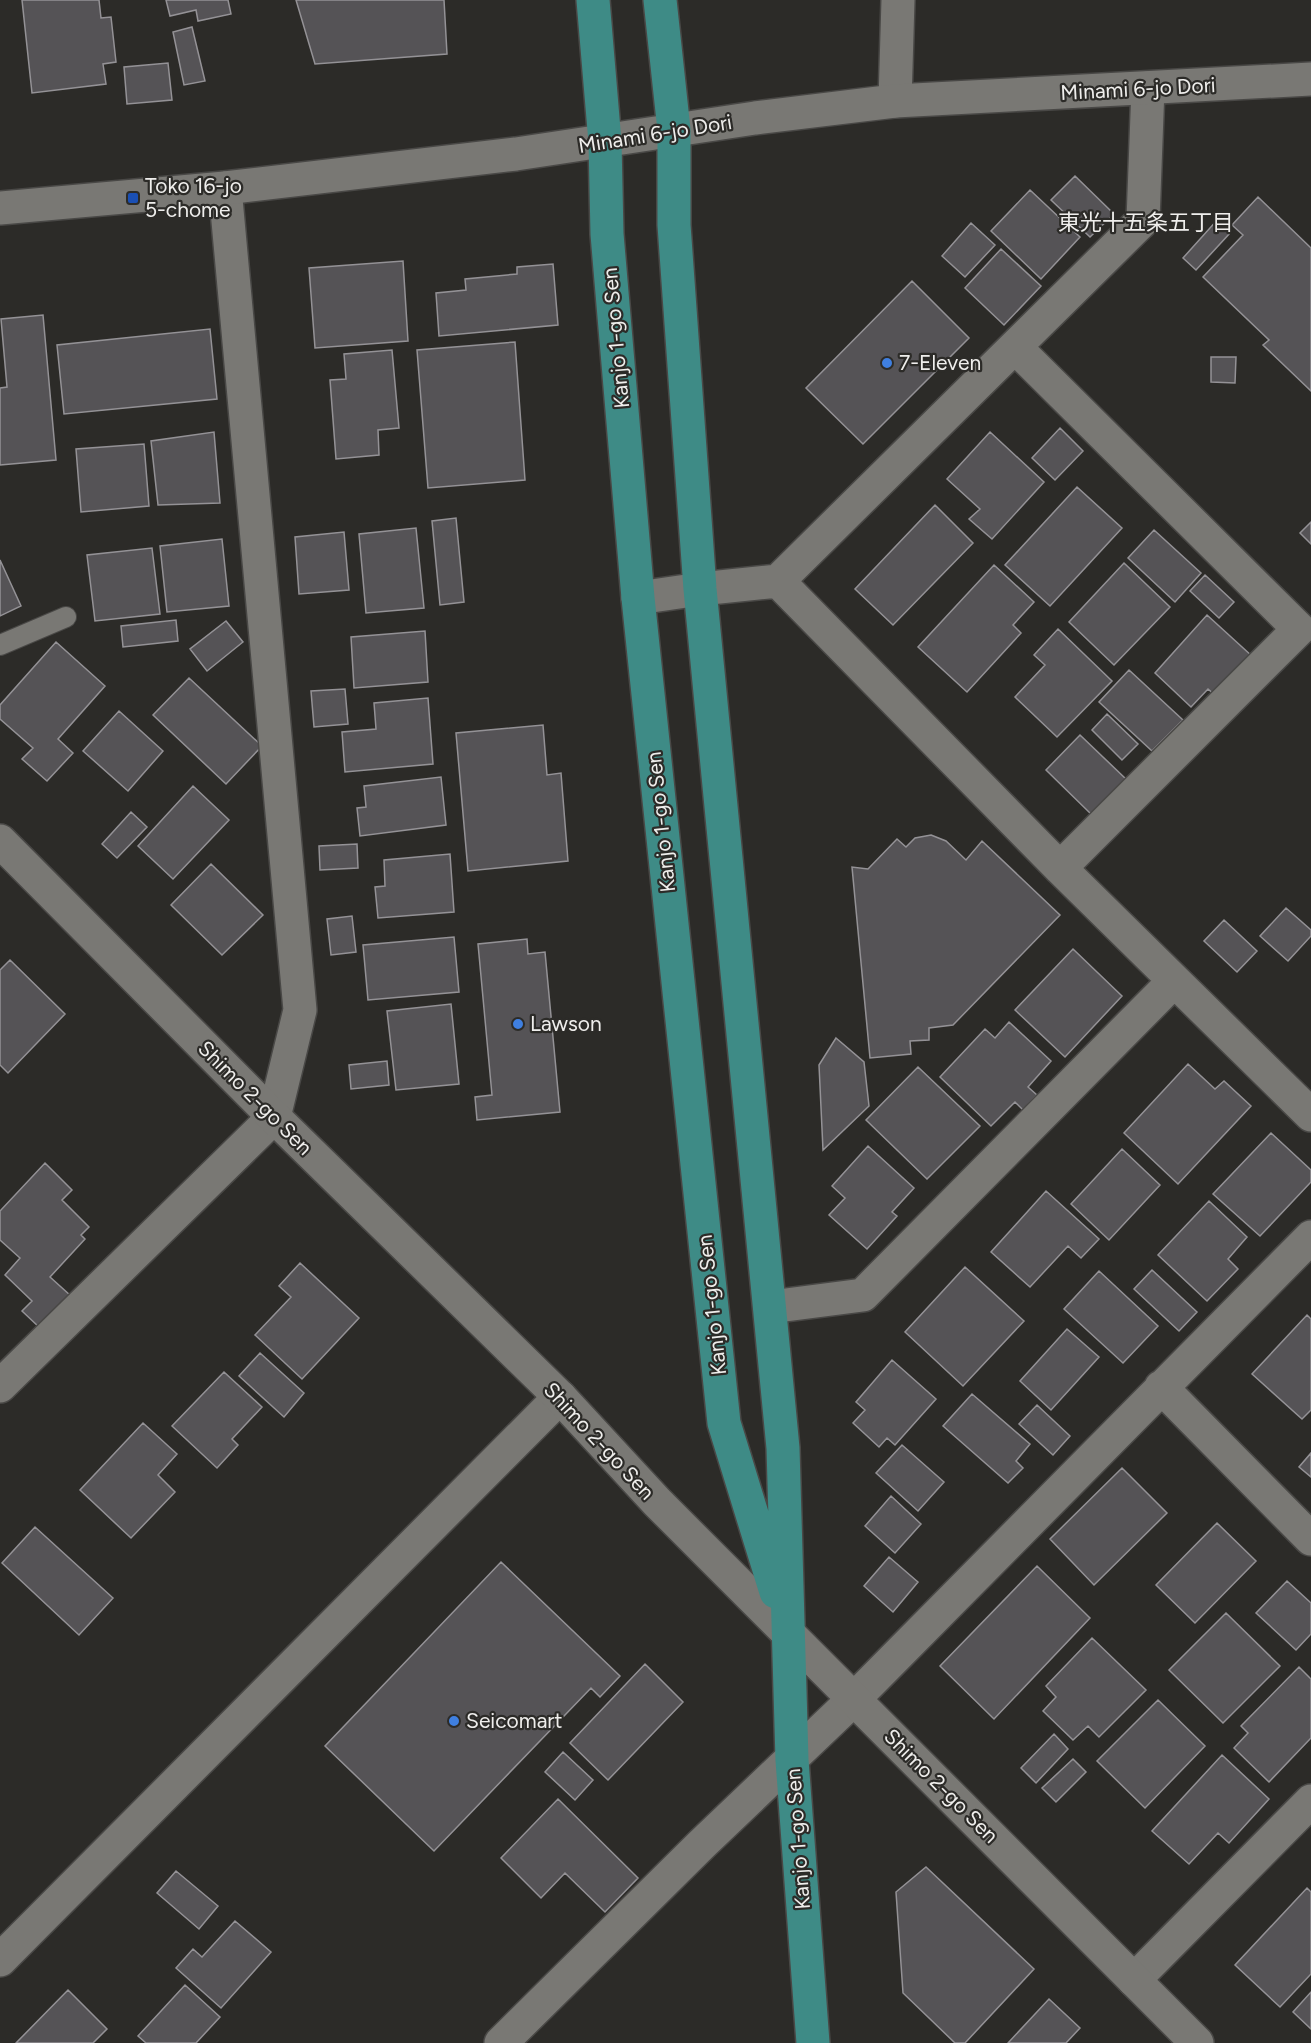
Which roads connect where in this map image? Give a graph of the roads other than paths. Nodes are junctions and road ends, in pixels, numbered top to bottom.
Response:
1 (593, 0) edge
2 (660, 0) edge
3 (897, 0) edge
4 (1304, 73) edge
5 (1148, 88) junction
6 (894, 101) junction
7 (674, 130) junction
8 (605, 142) junction
9 (225, 188) junction
10 (0, 208) edge
11 (1015, 347) junction
12 (778, 581) junction
13 (700, 588) junction
14 (638, 598) junction
15 (66, 617) dead end
16 (0, 645) edge
17 (0, 840) edge
18 (1060, 868) junction
19 (1174, 981) junction
20 (1311, 1115) edge
21 (274, 1117) junction
22 (1311, 1237) edge
23 (770, 1307) junction
24 (0, 1386) edge
25 (1161, 1387) junction
26 (560, 1397) junction
27 (1311, 1539) edge
28 (789, 1634) junction
29 (854, 1700) junction
30 (792, 1760) junction
31 (1311, 1801) edge
32 (0, 1960) edge
33 (1134, 1980) junction
34 (501, 2043) edge
35 (813, 2043) edge
36 (1197, 2043) edge

1 - 8 main road, Kanjo 1-go Sen
2 - 7 main road, Kanjo 1-go Sen
3 - 6 street
4 - 5 street, Minami 6-jo Dori
5 - 6 street, Minami 6-jo Dori
5 - 11 street
6 - 7 street, Minami 6-jo Dori
7 - 8 street, Minami 6-jo Dori
7 - 13 main road, Kanjo 1-go Sen
8 - 9 street, Minami 6-jo Dori
8 - 14 main road, Kanjo 1-go Sen
9 - 10 street, Minami 6-jo Dori
9 - 21 street
11 - 12 street
11 - 18 street
12 - 13 street
12 - 18 street
13 - 14 street
13 - 23 main road, Kanjo 1-go Sen
14 - 28 main road, Kanjo 1-go Sen
15 - 16 lane
17 - 21 street, Shimo 2-go Sen
18 - 19 street
19 - 20 street
19 - 23 street
21 - 24 street
21 - 26 street, Shimo 2-go Sen
22 - 25 street
23 - 28 main road, Kanjo 1-go Sen
25 - 27 street
25 - 29 street
26 - 28 street, Shimo 2-go Sen
26 - 32 street
28 - 29 street, Shimo 2-go Sen
28 - 30 main road, Kanjo 1-go Sen
29 - 30 street
29 - 33 street, Shimo 2-go Sen
30 - 34 street
30 - 35 main road, Kanjo 1-go Sen
31 - 33 street
33 - 36 street, Shimo 2-go Sen

